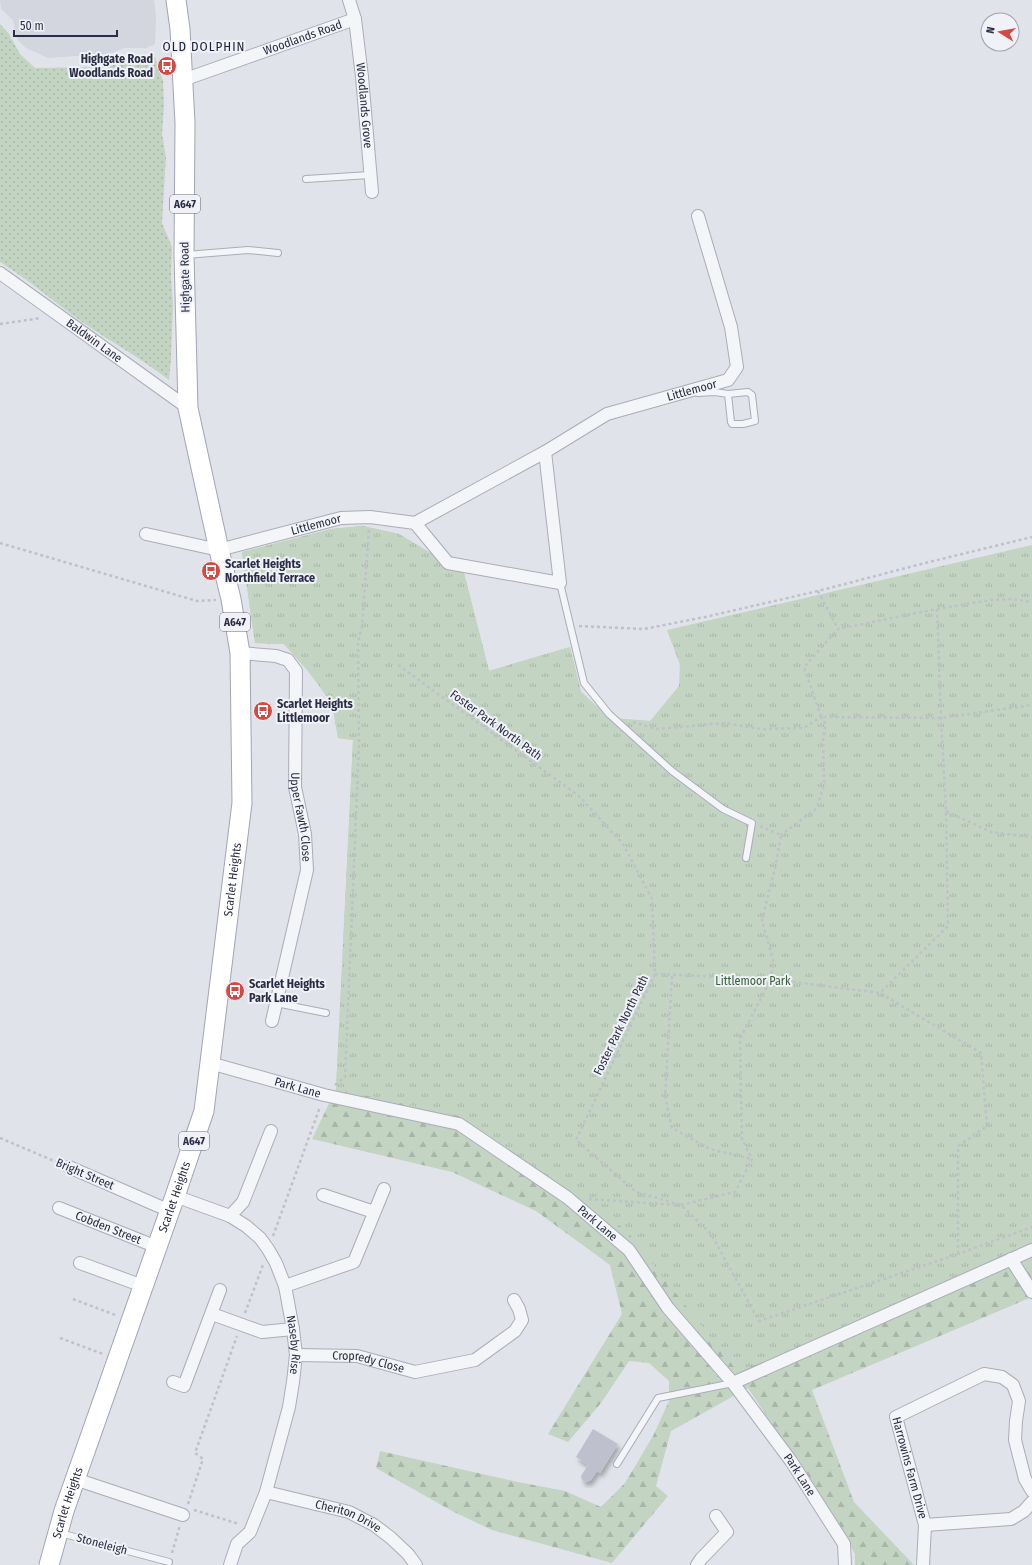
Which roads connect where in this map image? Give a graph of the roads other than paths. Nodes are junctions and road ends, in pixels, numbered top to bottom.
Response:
1 (176, 0) edge
2 (350, 0) edge
3 (355, 19) junction
4 (182, 80) junction
5 (370, 175) junction
6 (306, 179) dead end
7 (372, 192) dead end
8 (698, 216) dead end
9 (278, 253) dead end
10 (184, 255) junction
11 (0, 273) edge
12 (728, 394) junction
13 (669, 397) junction
14 (188, 408) junction
15 (545, 452) junction
16 (415, 523) junction
17 (146, 534) dead end
18 (219, 550) junction
19 (560, 583) junction
20 (240, 653) junction
21 (746, 858) dead end
22 (276, 1003) junction
23 (326, 1013) dead end
24 (272, 1021) dead end
25 (210, 1063) junction
26 (271, 1131) dead end
27 (69, 1167) road end
28 (384, 1189) dead end
29 (323, 1195) dead end
30 (173, 1204) junction
31 (59, 1208) dead end
32 (374, 1212) junction
33 (230, 1216) junction
34 (157, 1246) junction
35 (1032, 1250) edge
36 (1011, 1259) junction
37 (80, 1263) dead end
38 (143, 1286) junction
39 (285, 1286) junction
40 (220, 1290) dead end
41 (1032, 1292) edge
42 (514, 1300) dead end
43 (212, 1314) junction
44 (293, 1329) junction
45 (296, 1355) junction
46 (173, 1382) dead end
47 (733, 1383) junction
48 (617, 1464) dead end
49 (75, 1479) junction
50 (1032, 1491) edge
51 (266, 1492) junction
52 (1032, 1502) edge
53 (185, 1511) road end
54 (716, 1516) dead end
55 (925, 1525) junction
56 (58, 1532) junction
57 (169, 1562) road end
58 (48, 1565) edge
59 (230, 1565) edge
60 (416, 1565) edge
61 (697, 1565) edge
62 (845, 1565) edge
63 (923, 1565) edge

1 - 4 main road, Highgate Road / A647
2 - 3 street, Woodlands Grove
3 - 4 street, Woodlands Road
3 - 5 street, Woodlands Grove
4 - 10 main road, Highgate Road / A647
5 - 6 lane
5 - 7 street, Woodlands Grove
8 - 13 street, Littlemoor
9 - 10 lane
10 - 14 main road, Highgate Road / A647
11 - 14 street, Baldwin Lane
12 - 12 lane
12 - 13 lane
13 - 15 street, Littlemoor
14 - 18 main road, Highgate Road / A647
15 - 16 street, Littlemoor
15 - 19 street
16 - 18 street, Littlemoor
16 - 19 street
17 - 18 street
18 - 20 main road, A647
19 - 21 lane
20 - 22 street, Upper Fawth Close
20 - 25 main road, Scarlet Heights / A647
22 - 23 lane
22 - 24 street, Upper Fawth Close
25 - 30 main road, Scarlet Heights / A647
25 - 47 street, Park Lane
26 - 33 street
27 - 30 street, Bright Street
28 - 32 street
29 - 32 street
30 - 33 street, Naseby Rise
30 - 34 main road, Scarlet Heights / A647
31 - 34 street, Cobden Street
32 - 39 street
33 - 39 street, Naseby Rise
34 - 38 main road, Scarlet Heights / A647
35 - 36 street
36 - 41 street
36 - 47 street
37 - 38 street
38 - 49 main road, Scarlet Heights / A647
39 - 44 street, Naseby Rise
40 - 43 street
42 - 45 street, Cropredy Close
43 - 44 street
43 - 46 street
44 - 45 street, Naseby Rise
45 - 51 street, Naseby Rise
47 - 48 lane
47 - 62 street, Park Lane
49 - 53 street
49 - 56 main road, Scarlet Heights / A647
50 - 55 street, Harrowins Farm Drive
51 - 59 street, Naseby Rise
51 - 60 street, Cheriton Drive
52 - 55 street, Harrowins Farm Drive
54 - 61 street
55 - 63 street
56 - 57 lane, Stoneleigh
56 - 58 main road, Scarlet Heights / A647

